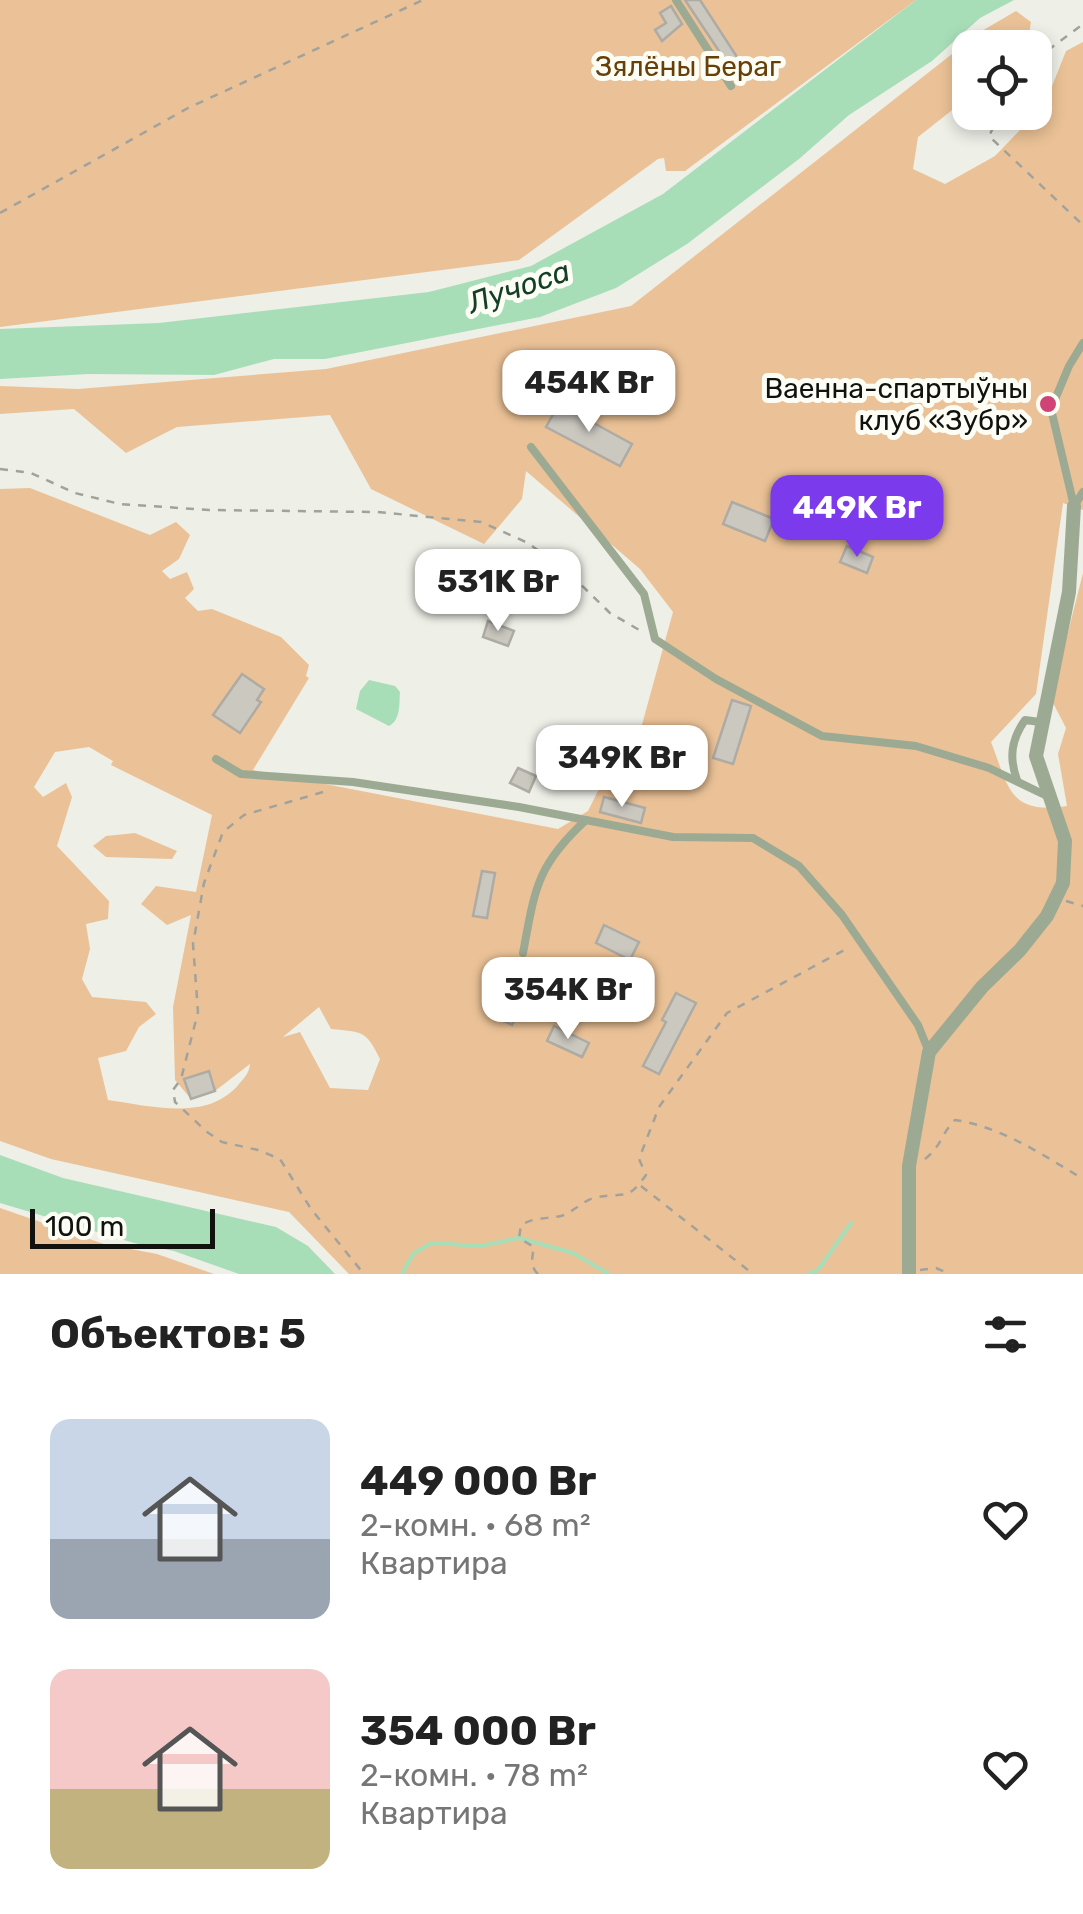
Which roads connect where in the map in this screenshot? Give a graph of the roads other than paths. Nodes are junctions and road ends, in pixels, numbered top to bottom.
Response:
1 (676, 0) edge
2 (731, 86) dead end
3 (1083, 342) edge
4 (530, 447) dead end
5 (1079, 499) edge
6 (1040, 722) junction
7 (216, 759) dead end
8 (1018, 781) junction
9 (1051, 798) junction
10 (586, 820) junction
11 (522, 953) dead end
12 (929, 1052) junction
13 (909, 1273) edge

1 - 2 lane
3 - 5 lane
4 - 8 lane
5 - 6 street
6 - 8 lane
6 - 9 street
7 - 10 lane
8 - 9 lane
9 - 12 street
10 - 11 lane
10 - 12 lane
12 - 13 street

